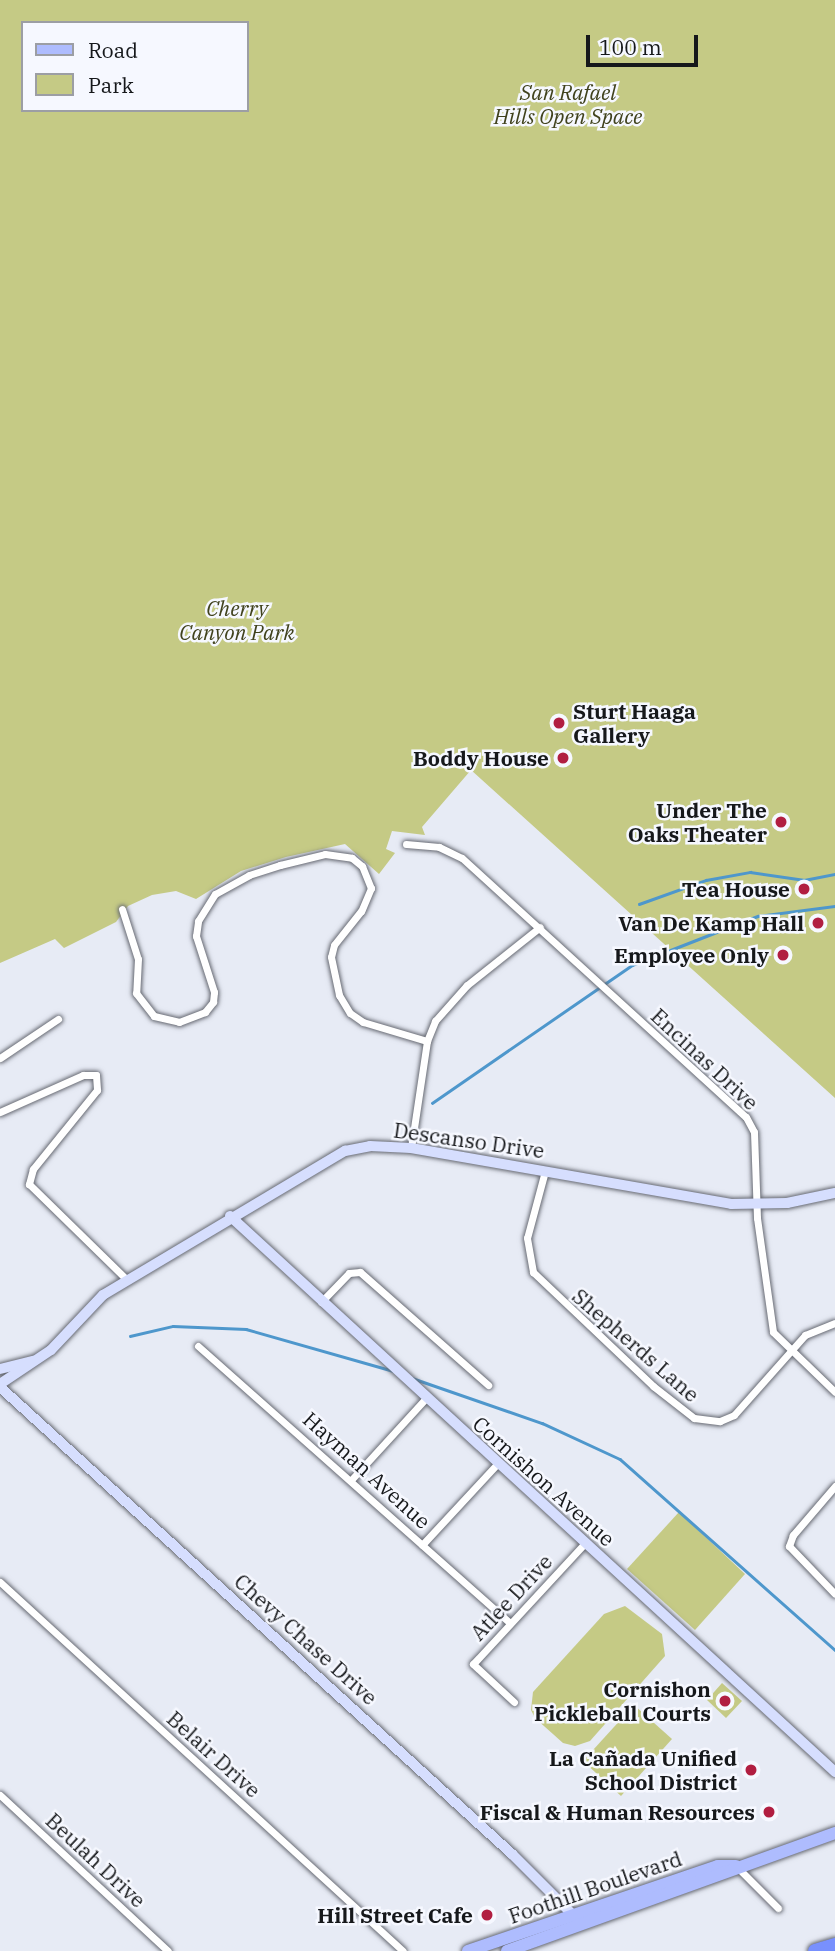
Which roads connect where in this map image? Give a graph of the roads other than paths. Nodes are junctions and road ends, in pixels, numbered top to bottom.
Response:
1 (406, 844) dead end
2 (122, 909) dead end
3 (540, 927) junction
4 (58, 1019) dead end
5 (426, 1041) junction
6 (0, 1058) edge
7 (0, 1112) edge
8 (411, 1148) junction
9 (545, 1171) junction
10 (835, 1193) edge
11 (756, 1205) junction
12 (230, 1216) junction
13 (127, 1280) junction
14 (321, 1303) junction
15 (835, 1323) edge
16 (198, 1346) dead end
17 (791, 1351) junction
18 (33, 1361) junction
19 (0, 1369) edge
20 (0, 1385) edge
21 (488, 1385) dead end
22 (835, 1392) edge
23 (426, 1398) junction
24 (497, 1464) junction
25 (352, 1479) junction
26 (835, 1486) edge
27 (584, 1543) junction
28 (422, 1545) junction
29 (0, 1583) edge
30 (835, 1594) edge
31 (510, 1623) junction
32 (514, 1702) dead end
33 (835, 1772) edge
34 (0, 1795) edge
35 (835, 1833) edge
36 (736, 1866) junction
37 (778, 1908) dead end
38 (573, 1913) junction
39 (581, 1926) junction
40 (835, 1945) edge
41 (496, 1947) edge
42 (168, 1951) edge
43 (403, 1951) edge
44 (468, 1951) edge
45 (507, 1951) edge
46 (815, 1951) edge

1 - 3 street, Encinas Drive
2 - 5 street
3 - 5 street
3 - 11 street, Encinas Drive
4 - 6 street
5 - 8 street
7 - 13 street
8 - 9 street, Descanso Drive
8 - 12 street, Descanso Drive
9 - 11 street, Descanso Drive
9 - 17 street, Shepherds Lane
10 - 11 street, Descanso Drive
11 - 17 street, Encinas Drive
12 - 13 street, Descanso Drive
12 - 14 street, Cornishon Avenue
13 - 18 street, Descanso Drive
14 - 21 street
14 - 23 street, Cornishon Avenue
15 - 17 street, Shepherds Lane
16 - 25 street, Hayman Avenue
17 - 22 street, Encinas Drive
18 - 19 street
18 - 20 street, Descanso Drive
20 - 38 street, Chevy Chase Drive
23 - 24 street, Cornishon Avenue
23 - 25 street
24 - 27 street, Cornishon Avenue
24 - 28 street
25 - 28 street, Hayman Avenue
26 - 30 street
27 - 31 street, Atlee Drive
27 - 33 street, Cornishon Avenue
28 - 31 street, Hayman Avenue
29 - 43 street, Belair Drive
31 - 32 street, Atlee Drive
34 - 42 street, Beulah Drive
35 - 36 main road, Foothill Boulevard
36 - 37 street
36 - 38 main road, Foothill Boulevard
36 - 39 main road, Foothill Boulevard
38 - 39 street, Chevy Chase Drive
38 - 41 main road, Foothill Boulevard
39 - 45 main road, Foothill Boulevard
40 - 46 highway
41 - 44 main road, Foothill Boulevard

